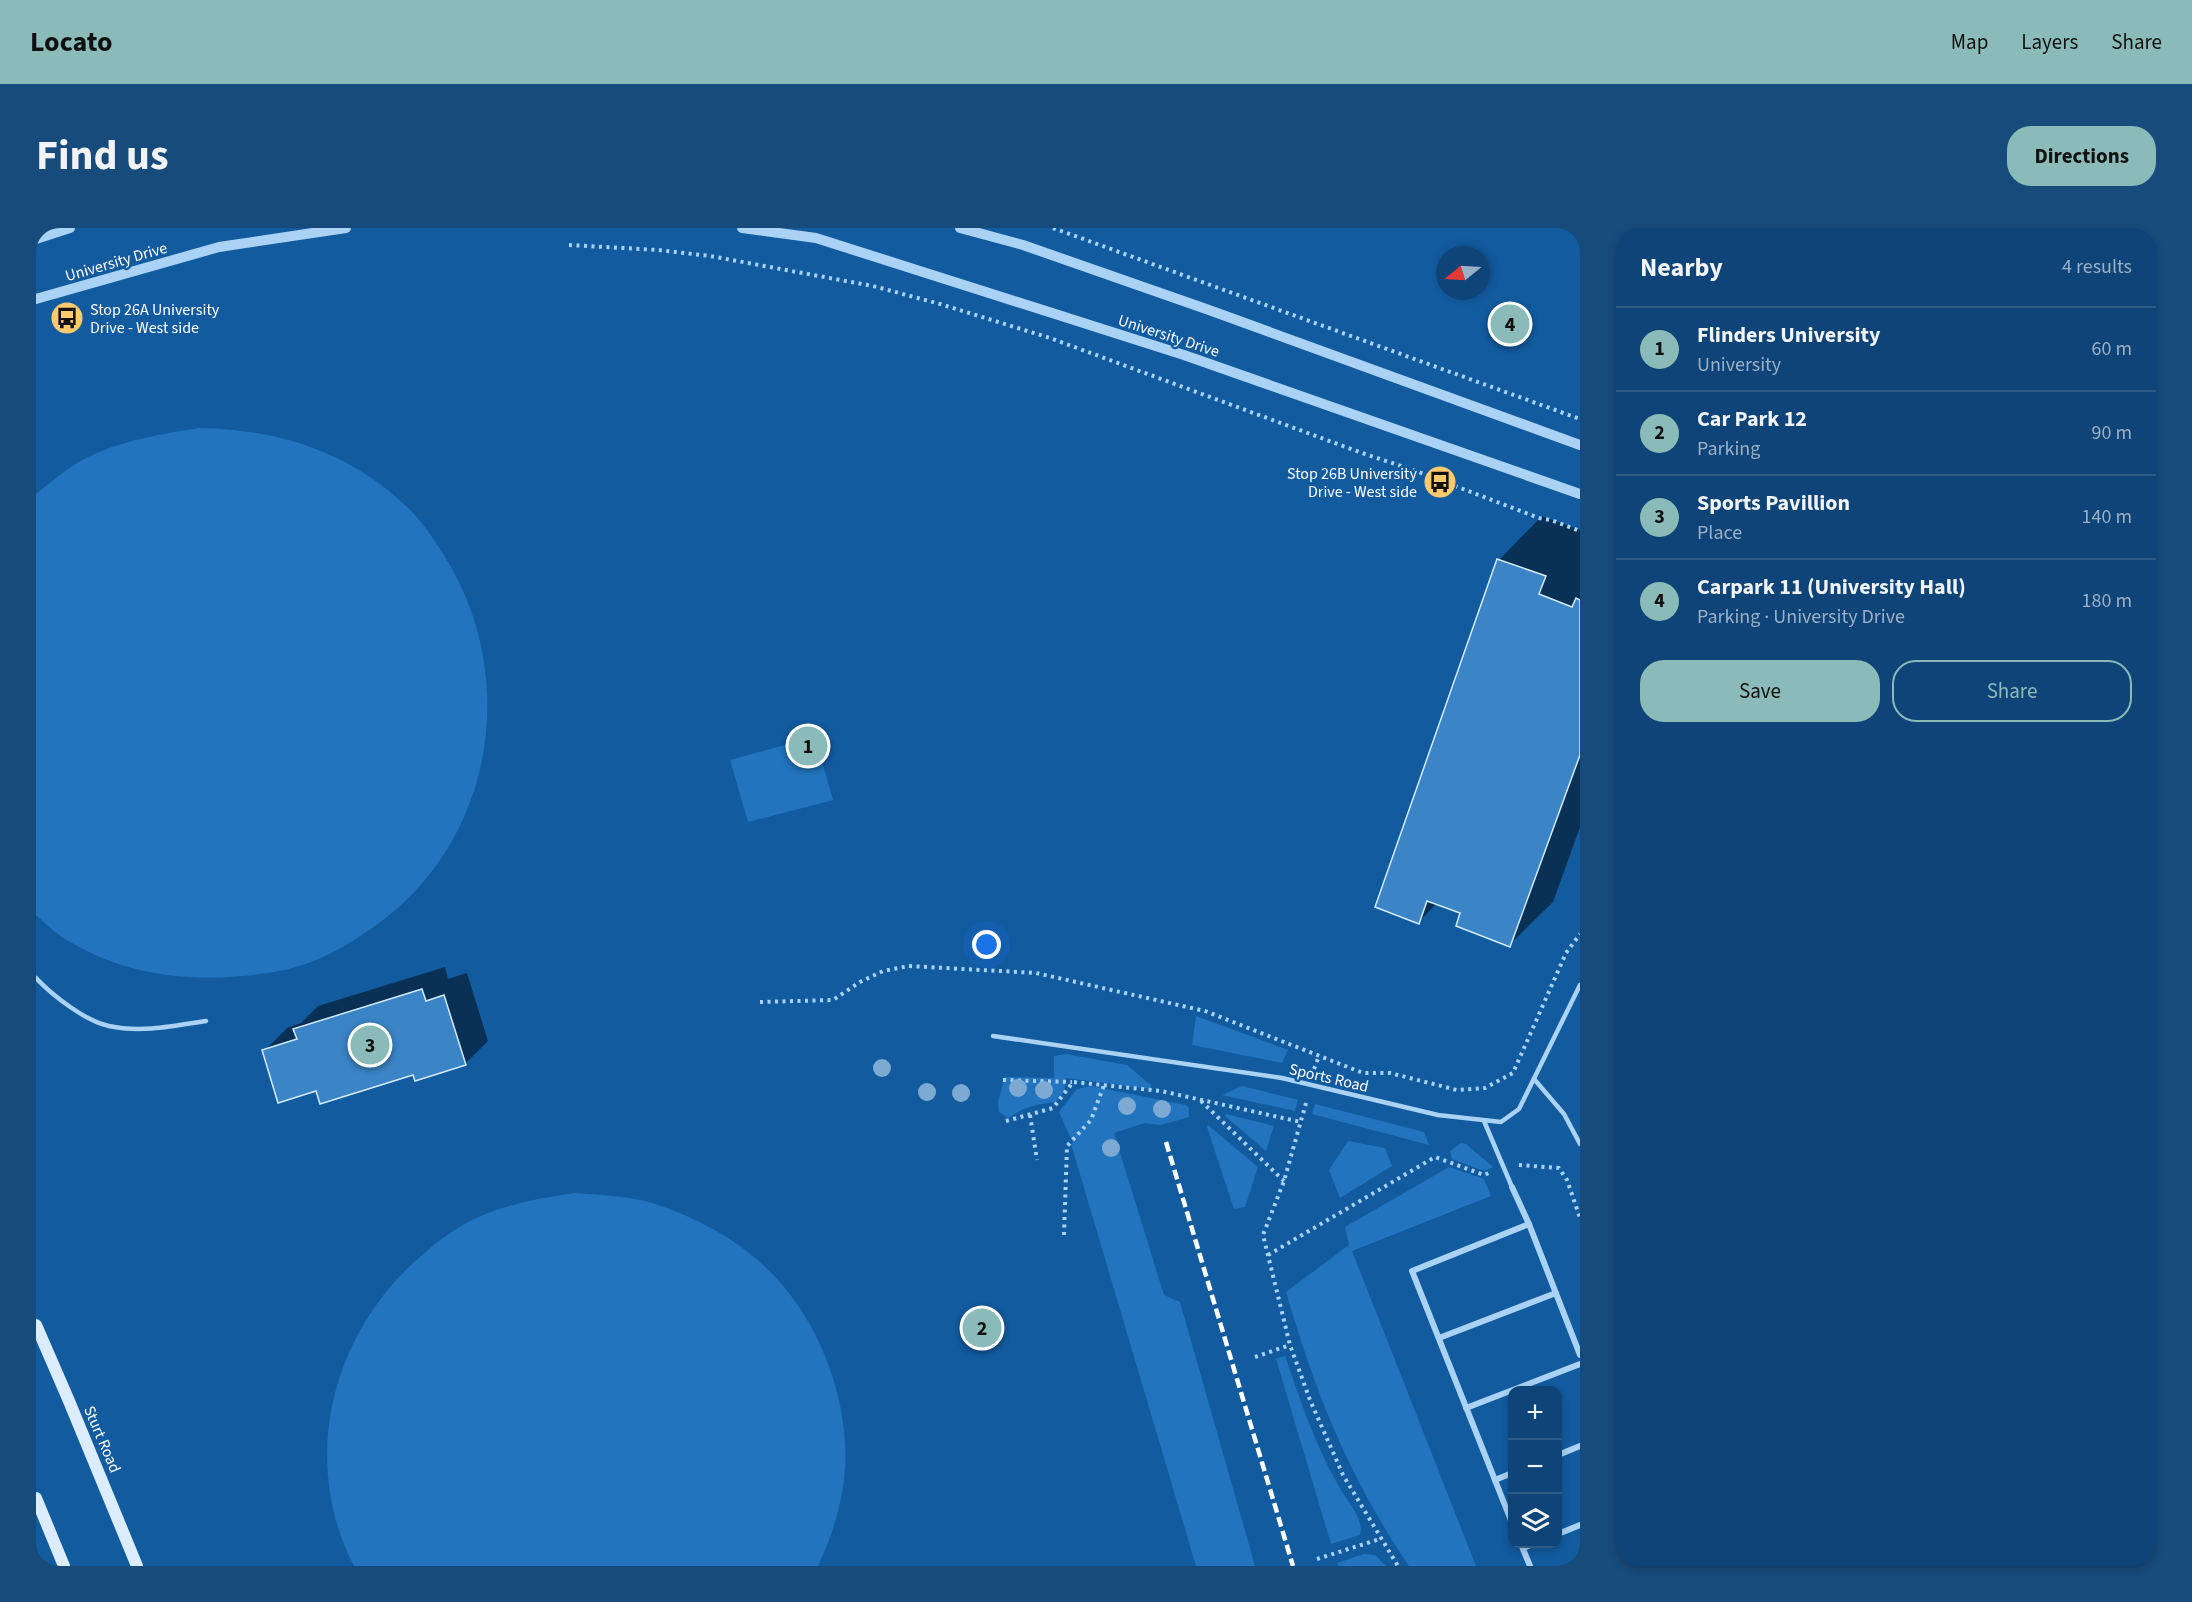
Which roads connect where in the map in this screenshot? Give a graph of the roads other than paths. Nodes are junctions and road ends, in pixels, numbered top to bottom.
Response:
1 (70, 228) edge
2 (346, 228) edge
3 (741, 228) edge
4 (960, 228) edge
5 (36, 239) edge
6 (36, 299) edge
7 (1580, 445) edge
8 (1580, 494) edge
9 (36, 978) edge
10 (1580, 985) edge
11 (206, 1021) dead end
12 (993, 1036) dead end
13 (1534, 1079) junction
14 (1484, 1121) junction
15 (1580, 1144) edge
16 (1512, 1187) joint
17 (1529, 1224) junction
18 (1556, 1293) junction
19 (36, 1325) edge
20 (1439, 1338) junction
21 (1580, 1356) edge
22 (1580, 1364) edge
23 (1466, 1408) junction
24 (1580, 1446) edge
25 (1562, 1453) edge
26 (1508, 1475) edge
27 (1495, 1480) junction
28 (36, 1498) edge
29 (1508, 1513) edge
30 (1580, 1525) edge
31 (1562, 1532) edge
32 (1523, 1548) edge
33 (64, 1566) edge
34 (136, 1566) edge
35 (1530, 1566) edge

1 - 5 street
2 - 6 street, University Drive
3 - 8 street, University Drive
4 - 7 street
9 - 11 lane
10 - 13 lane, Sports Road
12 - 14 lane, Sports Road
13 - 14 lane, Sports Road
13 - 15 lane
14 - 16 lane
16 - 17 street
17 - 18 street
17 - 20 street
18 - 20 street
18 - 21 street
19 - 34 main road, Sturt Road
20 - 23 street
22 - 23 street
23 - 27 street
24 - 25 street
26 - 27 street
27 - 29 street
28 - 33 main road
30 - 31 street
32 - 35 street

